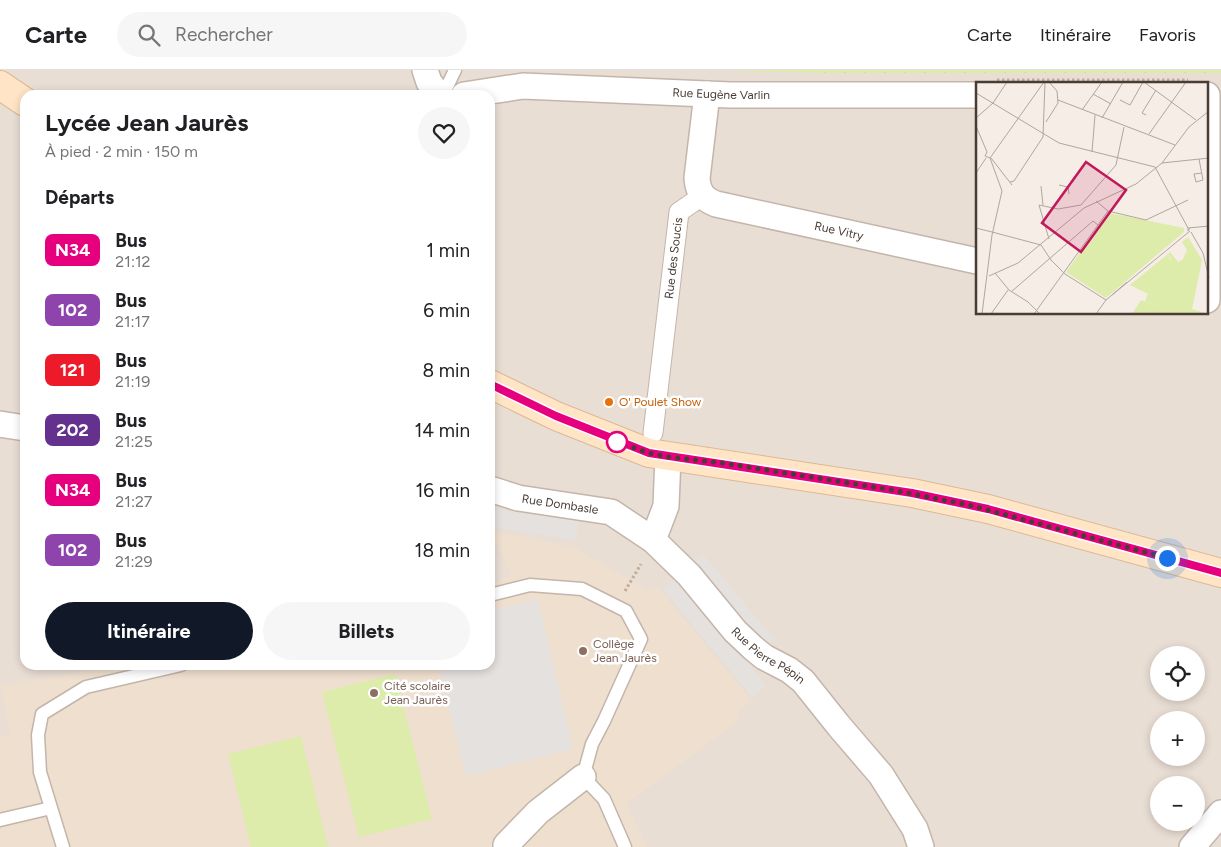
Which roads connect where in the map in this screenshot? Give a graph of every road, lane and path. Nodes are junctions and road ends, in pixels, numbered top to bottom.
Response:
1 (425, 70) edge
2 (455, 70) edge
3 (0, 85) edge
4 (443, 90) edge
5 (449, 90) edge
6 (480, 90) edge
7 (708, 94) junction
8 (976, 95) edge
9 (1221, 95) edge
10 (1208, 96) edge
11 (20, 99) edge
12 (702, 196) junction
13 (976, 262) edge
14 (1208, 304) edge
15 (1221, 307) edge
16 (495, 386) edge
17 (0, 424) edge
18 (20, 427) edge
19 (653, 434) dead end
20 (668, 457) junction
21 (495, 491) edge
22 (653, 540) junction
23 (1221, 573) edge
24 (495, 593) edge
25 (616, 606) junction
26 (158, 670) edge
27 (583, 777) junction
28 (50, 808) junction
29 (1221, 813) edge
30 (0, 820) edge
31 (63, 847) edge
32 (507, 847) edge
33 (625, 847) edge
34 (921, 847) edge
35 (1192, 847) edge

1 - 4 street
2 - 5 lane
3 - 11 main road
6 - 7 street, Rue Eugène Varlin
7 - 8 street, Rue Eugène Varlin
7 - 12 street
9 - 10 street
12 - 13 street, Rue Vitry
12 - 19 street, Rue des Soucis
14 - 15 street
16 - 20 main road
17 - 18 street
20 - 22 street
20 - 23 main road
21 - 22 street, Rue Dombasle
22 - 25 path
22 - 34 street, Rue Pierre Pépin
24 - 25 lane
25 - 27 lane
26 - 28 lane
27 - 32 street
27 - 33 lane
28 - 30 lane
28 - 31 lane
29 - 35 street

